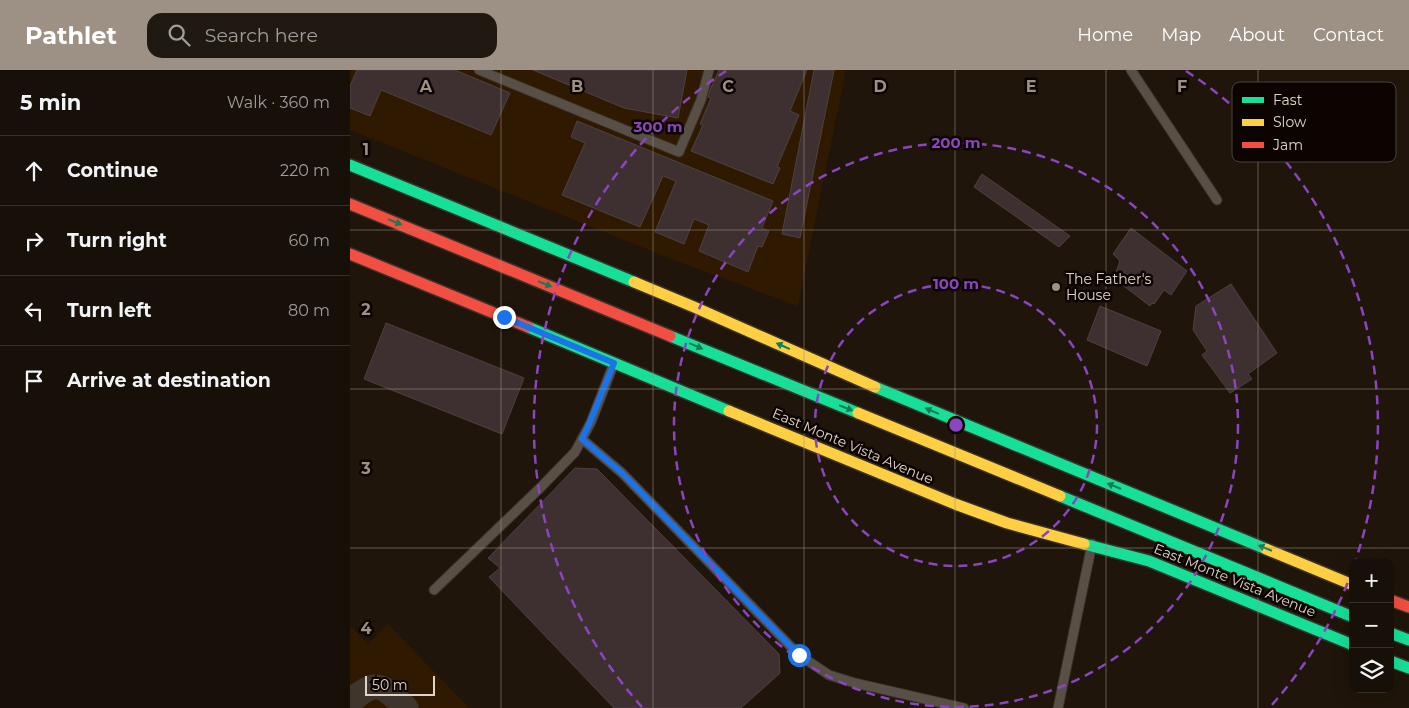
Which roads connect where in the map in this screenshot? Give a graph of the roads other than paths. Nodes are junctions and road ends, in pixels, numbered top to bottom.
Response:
1 (479, 70) edge
2 (709, 70) edge
3 (1131, 70) edge
4 (350, 165) edge
5 (1217, 200) dead end
6 (350, 204) edge
7 (350, 254) edge
8 (614, 363) junction
9 (582, 439) junction
10 (1092, 544) junction
11 (1310, 567) junction
12 (1349, 575) edge
13 (1349, 582) edge
14 (434, 590) dead end
15 (1394, 590) edge
16 (1409, 595) edge
17 (1394, 601) edge
18 (1409, 607) edge
19 (1349, 615) edge
20 (1394, 634) edge
21 (1409, 640) edge
22 (1349, 643) edge
23 (1394, 662) edge
24 (1409, 668) edge
25 (964, 708) edge
26 (1058, 708) edge

1 - 2 street
3 - 5 street
11 -> 4 main road
6 -> 19 main road
7 - 8 main road, East Monte Vista Avenue
8 - 9 street
8 - 10 main road, East Monte Vista Avenue
9 - 14 street
9 - 25 street
10 - 22 main road, East Monte Vista Avenue
10 - 26 street
11 - 12 main road
11 - 13 main road
15 - 16 main road
17 - 18 main road
20 - 21 main road
23 - 24 main road

